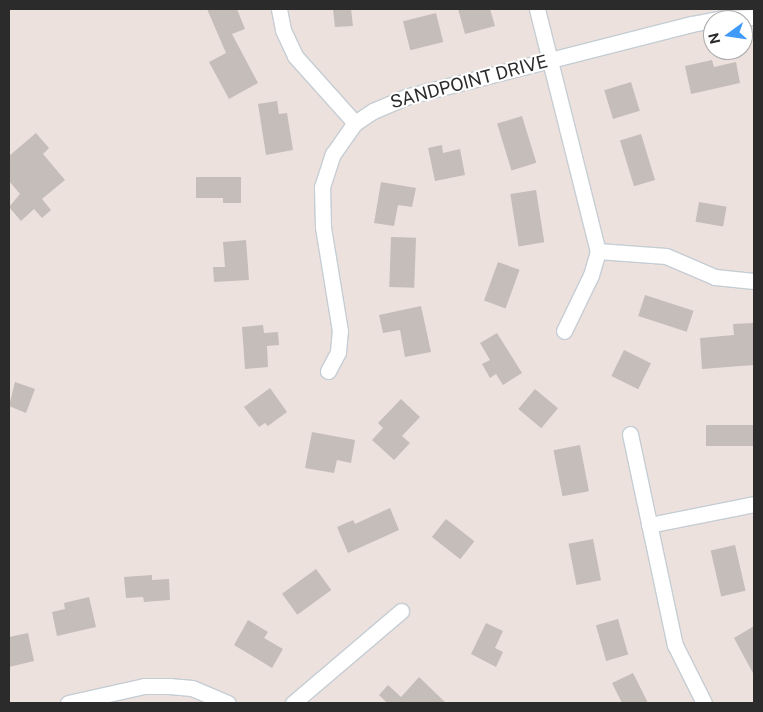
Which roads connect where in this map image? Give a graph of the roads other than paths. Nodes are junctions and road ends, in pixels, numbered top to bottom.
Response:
1 (279, 9) edge
2 (537, 9) edge
3 (754, 18) edge
4 (550, 60) junction
5 (355, 123) junction
6 (598, 251) junction
7 (754, 281) edge
8 (564, 331) dead end
9 (328, 371) dead end
10 (630, 434) dead end
11 (754, 504) edge
12 (649, 525) junction
13 (400, 611) dead end
14 (68, 703) edge
15 (228, 703) edge
16 (293, 703) edge
17 (704, 703) edge

1 - 5 street
2 - 4 street
3 - 4 street, SANDPOINT DRIVE
4 - 5 street, SANDPOINT DRIVE
4 - 6 street
5 - 9 street, SANDPOINT DRIVE
6 - 7 street
6 - 8 street
10 - 12 street
11 - 12 street
12 - 17 street
13 - 16 street
14 - 15 street

